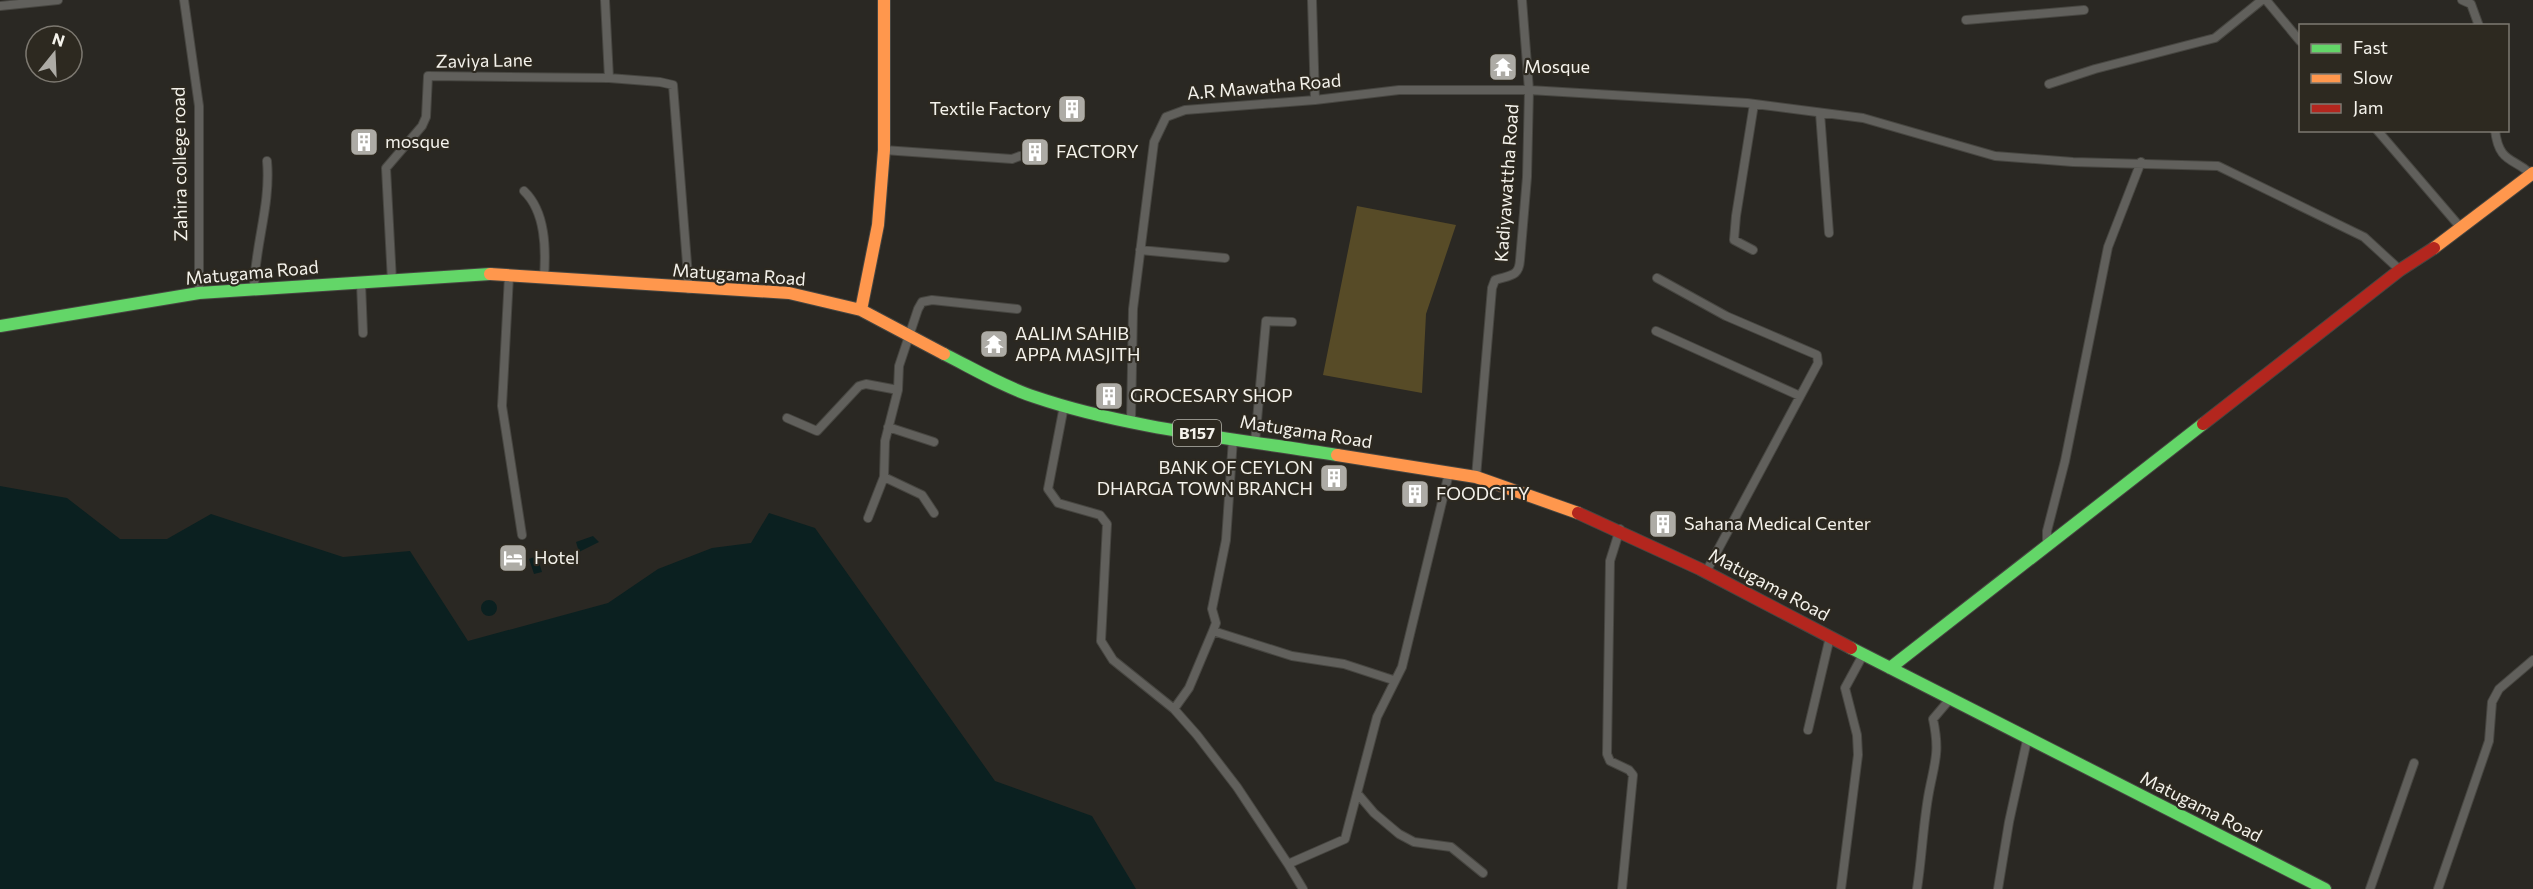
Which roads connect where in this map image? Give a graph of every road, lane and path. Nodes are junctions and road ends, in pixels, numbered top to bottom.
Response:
1 (58, 0) edge
2 (184, 0) edge
3 (605, 0) edge
4 (884, 0) edge
5 (1312, 0) edge
6 (1522, 0) edge
7 (2264, 0) edge
8 (2462, 0) edge
9 (0, 6) edge
10 (2084, 10) dead end
11 (1966, 20) dead end
12 (2478, 24) edge
13 (2299, 38) edge
14 (609, 78) junction
15 (2049, 84) dead end
16 (1529, 90) junction
17 (1315, 100) junction
18 (1754, 104) junction
19 (1820, 112) junction
20 (2380, 132) edge
21 (2496, 132) edge
22 (884, 150) junction
23 (1020, 156) dead end
24 (267, 161) dead end
25 (2141, 162) junction
26 (2533, 174) edge
27 (524, 191) dead end
28 (2461, 228) junction
29 (1829, 233) dead end
30 (1140, 250) junction
31 (1753, 250) dead end
32 (1224, 258) dead end
33 (2400, 270) junction
34 (509, 276) junction
35 (544, 278) junction
36 (1657, 278) dead end
37 (392, 281) junction
38 (361, 283) junction
39 (254, 288) junction
40 (689, 289) junction
41 (199, 293) junction
42 (1017, 309) dead end
43 (861, 310) junction
44 (1292, 322) dead end
45 (0, 326) edge
46 (1656, 331) dead end
47 (363, 333) dead end
48 (908, 335) junction
49 (898, 390) junction
50 (1800, 396) junction
51 (1064, 406) junction
52 (787, 418) dead end
53 (1131, 422) junction
54 (888, 427) junction
55 (1233, 439) junction
56 (934, 442) dead end
57 (1255, 442) junction
58 (1449, 473) junction
59 (884, 477) junction
60 (1476, 477) junction
61 (934, 513) dead end
62 (868, 518) dead end
63 (1620, 529) junction
64 (522, 535) dead end
65 (2047, 546) junction
66 (1706, 572) junction
67 (1213, 631) junction
68 (1830, 637) junction
69 (1864, 654) junction
70 (2533, 660) edge
71 (1890, 668) junction
72 (1394, 680) junction
73 (1950, 699) junction
74 (1174, 709) junction
75 (1808, 730) dead end
76 (2027, 740) junction
77 (2414, 764) dead end
78 (1357, 793) junction
79 (1288, 864) junction
80 (1483, 873) dead end
81 (1304, 889) edge
82 (1622, 889) edge
83 (1841, 889) edge
84 (1917, 889) edge
85 (1998, 889) edge
86 (2325, 889) edge
87 (2370, 889) edge
88 (2439, 889) edge

1 - 9 street
2 - 41 street, Zahira college road
3 - 14 street
4 - 22 main road
5 - 17 street
6 - 16 street
7 - 13 street
7 - 15 street
8 - 12 street
10 - 11 street
14 - 37 street, Zaviya Lane
14 - 40 street
16 - 17 street, A.R Mawatha Road
16 - 18 street, A.R Mawatha Road
16 - 60 street, Kadiyawattha Road
17 - 30 street, A.R Mawatha Road
18 - 19 street, A.R Mawatha Road
18 - 31 street
19 - 25 street, A.R Mawatha Road
19 - 29 street
20 - 28 street
21 - 26 street
22 - 23 street
22 - 43 main road
24 - 39 street
25 - 33 street, A.R Mawatha Road
25 - 65 street
26 - 28 main road
27 - 35 street
28 - 33 main road
30 - 32 street
30 - 53 street, A.R Mawatha Road
33 - 65 main road
34 - 35 main road, Matugama Road / B157
34 - 37 main road, Matugama Road / B157
34 - 64 street
35 - 40 main road, Matugama Road / B157
36 - 50 street
37 - 38 main road, Matugama Road / B157
38 - 39 main road, Matugama Road / B157
38 - 47 street
39 - 41 main road, Matugama Road / B157
40 - 43 main road, Matugama Road / B157
41 - 45 main road, Matugama Road / B157
42 - 48 street
43 - 48 main road, Matugama Road / B157
44 - 57 street
46 - 50 street
48 - 49 street
48 - 51 main road, Matugama Road / B157
49 - 52 street
49 - 54 street
50 - 66 street
51 - 53 main road, Matugama Road / B157
51 - 74 street
53 - 55 main road, Matugama Road / B157
54 - 56 street
54 - 59 street
55 - 57 main road, Matugama Road / B157
55 - 67 street
57 - 58 main road, Matugama Road / B157
58 - 60 main road, Matugama Road / B157
58 - 72 street
59 - 61 street
59 - 62 street
60 - 63 main road, Matugama Road / B157
63 - 66 main road, Matugama Road / B157
63 - 82 street
65 - 71 main road
66 - 68 main road, Matugama Road / B157
67 - 72 street
67 - 74 street
68 - 69 main road, Matugama Road / B157
68 - 75 street
69 - 71 main road, Matugama Road / B157
69 - 83 street
70 - 88 street
71 - 73 main road, Matugama Road / B157
72 - 78 street
73 - 76 main road, Matugama Road / B157
73 - 84 street
74 - 79 street
76 - 85 street
76 - 86 main road, Matugama Road / B157
77 - 87 street
78 - 79 street
78 - 80 street
79 - 81 street

